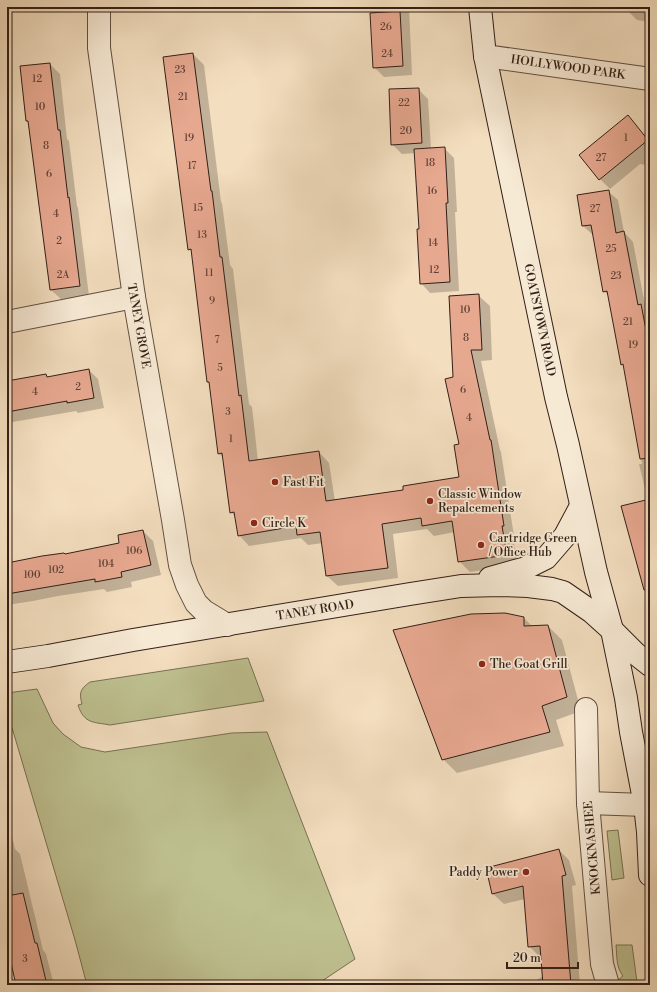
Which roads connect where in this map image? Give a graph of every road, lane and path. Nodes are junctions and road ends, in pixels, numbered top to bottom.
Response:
1 (99, 7) edge
2 (480, 7) edge
3 (485, 56) junction
4 (650, 79) edge
5 (134, 297) junction
6 (7, 322) edge
7 (581, 506) junction
8 (461, 586) junction
9 (227, 624) junction
10 (612, 630) junction
11 (7, 662) edge
12 (650, 665) edge
13 (586, 709) dead end
14 (644, 760) edge
15 (588, 803) junction
16 (645, 805) junction
17 (650, 875) edge
18 (608, 985) edge

1 - 5 main road, TANEY GROVE
2 - 3 main road, GOATSTOWN ROAD
3 - 4 main road, HOLLYWOOD PARK
3 - 7 main road, GOATSTOWN ROAD
5 - 6 main road
5 - 9 main road, TANEY GROVE
7 - 8 main road
7 - 10 main road, GOATSTOWN ROAD
8 - 9 main road, TANEY ROAD
8 - 10 main road, TANEY ROAD
9 - 11 main road, TANEY ROAD
10 - 12 main road, TANEY ROAD
10 - 14 main road, GOATSTOWN ROAD
13 - 15 main road, KNOCKNASHEE
14 - 16 main road, GOATSTOWN ROAD
15 - 16 main road
15 - 18 main road, KNOCKNASHEE
16 - 17 main road, GOATSTOWN ROAD

